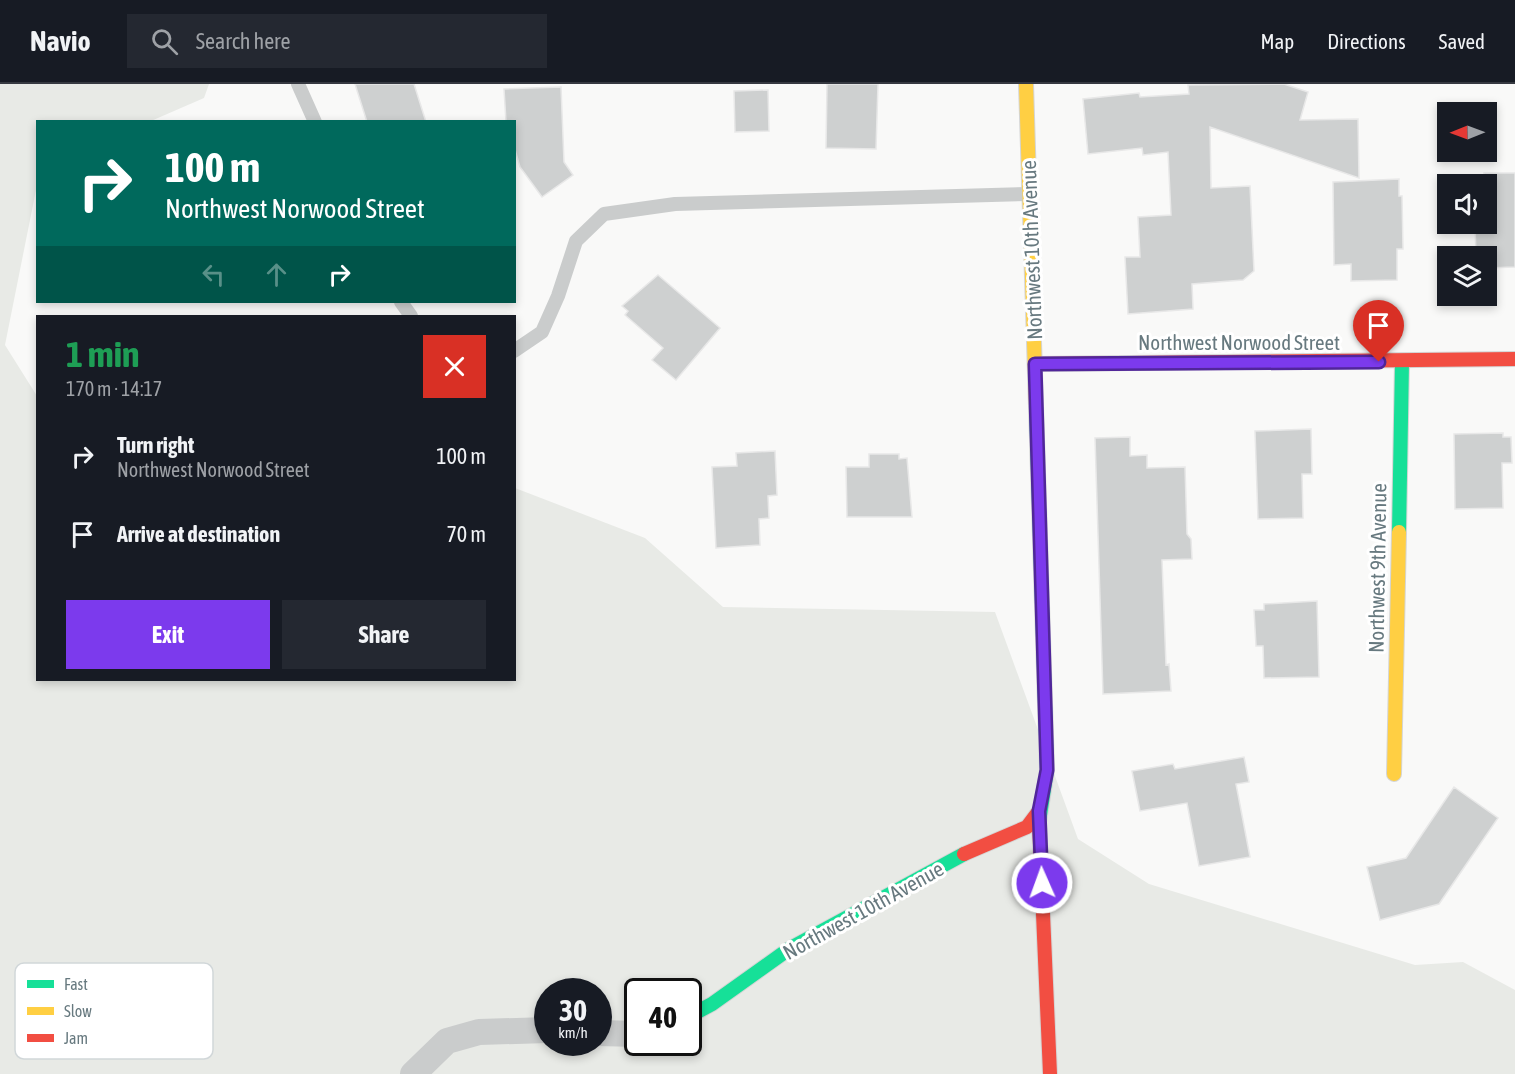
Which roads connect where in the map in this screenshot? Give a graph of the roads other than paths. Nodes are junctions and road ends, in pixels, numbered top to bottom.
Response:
1 (298, 84) edge
2 (1026, 84) edge
3 (314, 120) edge
4 (1029, 194) junction
5 (516, 350) edge
6 (1515, 359) edge
7 (1402, 362) junction
8 (1035, 364) junction
9 (1394, 774) dead end
10 (1039, 811) junction
11 (702, 1009) edge
12 (534, 1030) edge
13 (413, 1074) edge
14 (1050, 1074) edge

1 - 3 lane
2 - 4 street, Northwest 10th Avenue
4 - 5 lane
4 - 8 street, Northwest 10th Avenue
6 - 7 street, Northwest Norwood Street
7 - 8 street, Northwest Norwood Street
7 - 9 street, Northwest 9th Avenue
8 - 10 street, Northwest 10th Avenue
10 - 11 street, Northwest 10th Avenue
10 - 14 street, Northwest 10th Avenue
12 - 13 street

